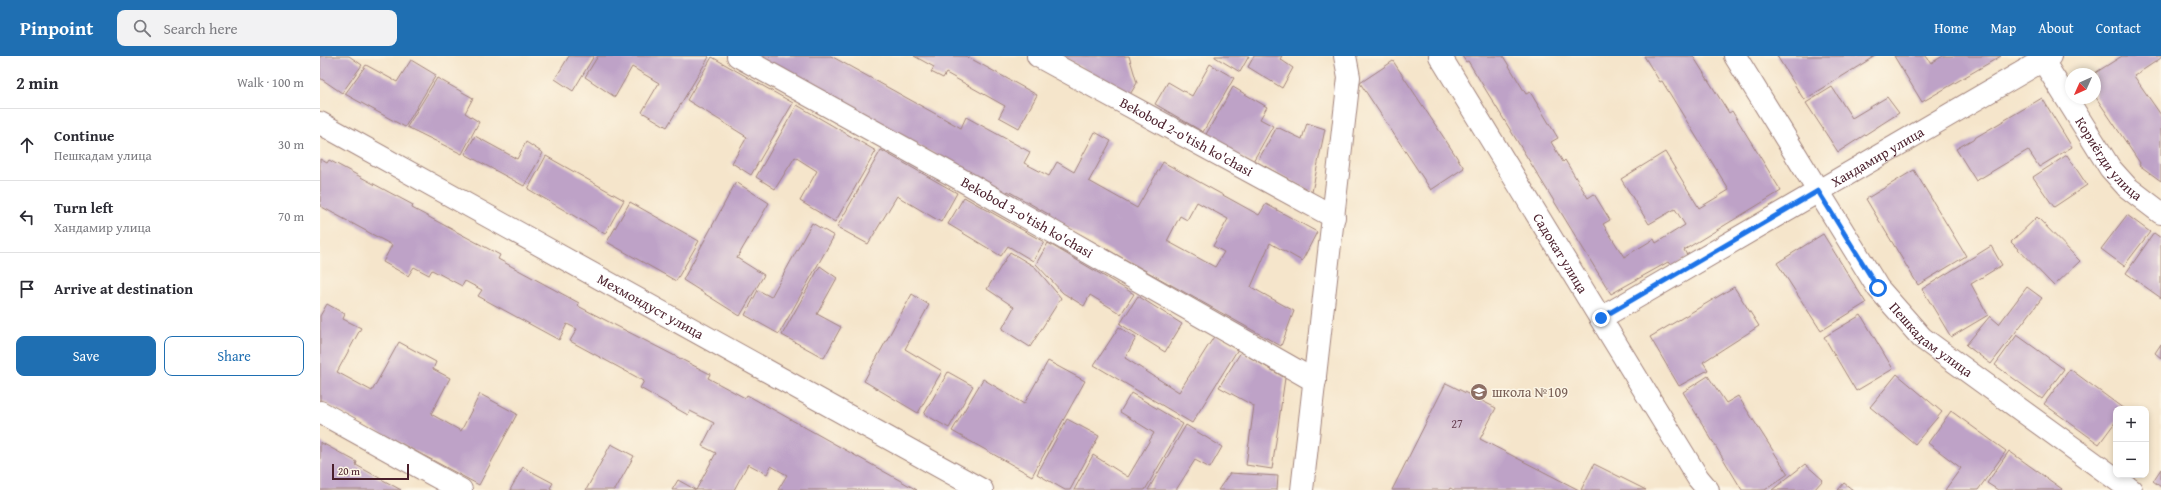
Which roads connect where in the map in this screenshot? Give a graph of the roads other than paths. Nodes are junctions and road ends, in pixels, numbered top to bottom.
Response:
1 (738, 56) edge
2 (1038, 56) edge
3 (1345, 56) edge
4 (1440, 56) edge
5 (1735, 56) edge
6 (2045, 57) edge
7 (320, 123) edge
8 (1818, 191) junction
9 (2161, 214) edge
10 (1334, 217) junction
11 (1601, 318) junction
12 (1315, 381) junction
13 (320, 412) edge
14 (461, 490) edge
15 (982, 490) edge
16 (1302, 490) edge
17 (1708, 490) edge
18 (2131, 490) edge

1 - 12 street, Bekobod 3-o'tish ko'chasi
2 - 10 street, Bekobod 2-o'tish ko'chasi
3 - 10 street
4 - 11 street, Садокат улица
5 - 8 street, Пешкадам улица
6 - 8 street, Хандамир улица
6 - 9 street, Кориёгди улица
7 - 15 street, Мехмондуст улица
8 - 11 street, Хандамир улица
8 - 18 street, Пешкадам улица
10 - 12 street
11 - 17 street, Садокат улица
12 - 16 street
13 - 14 street

